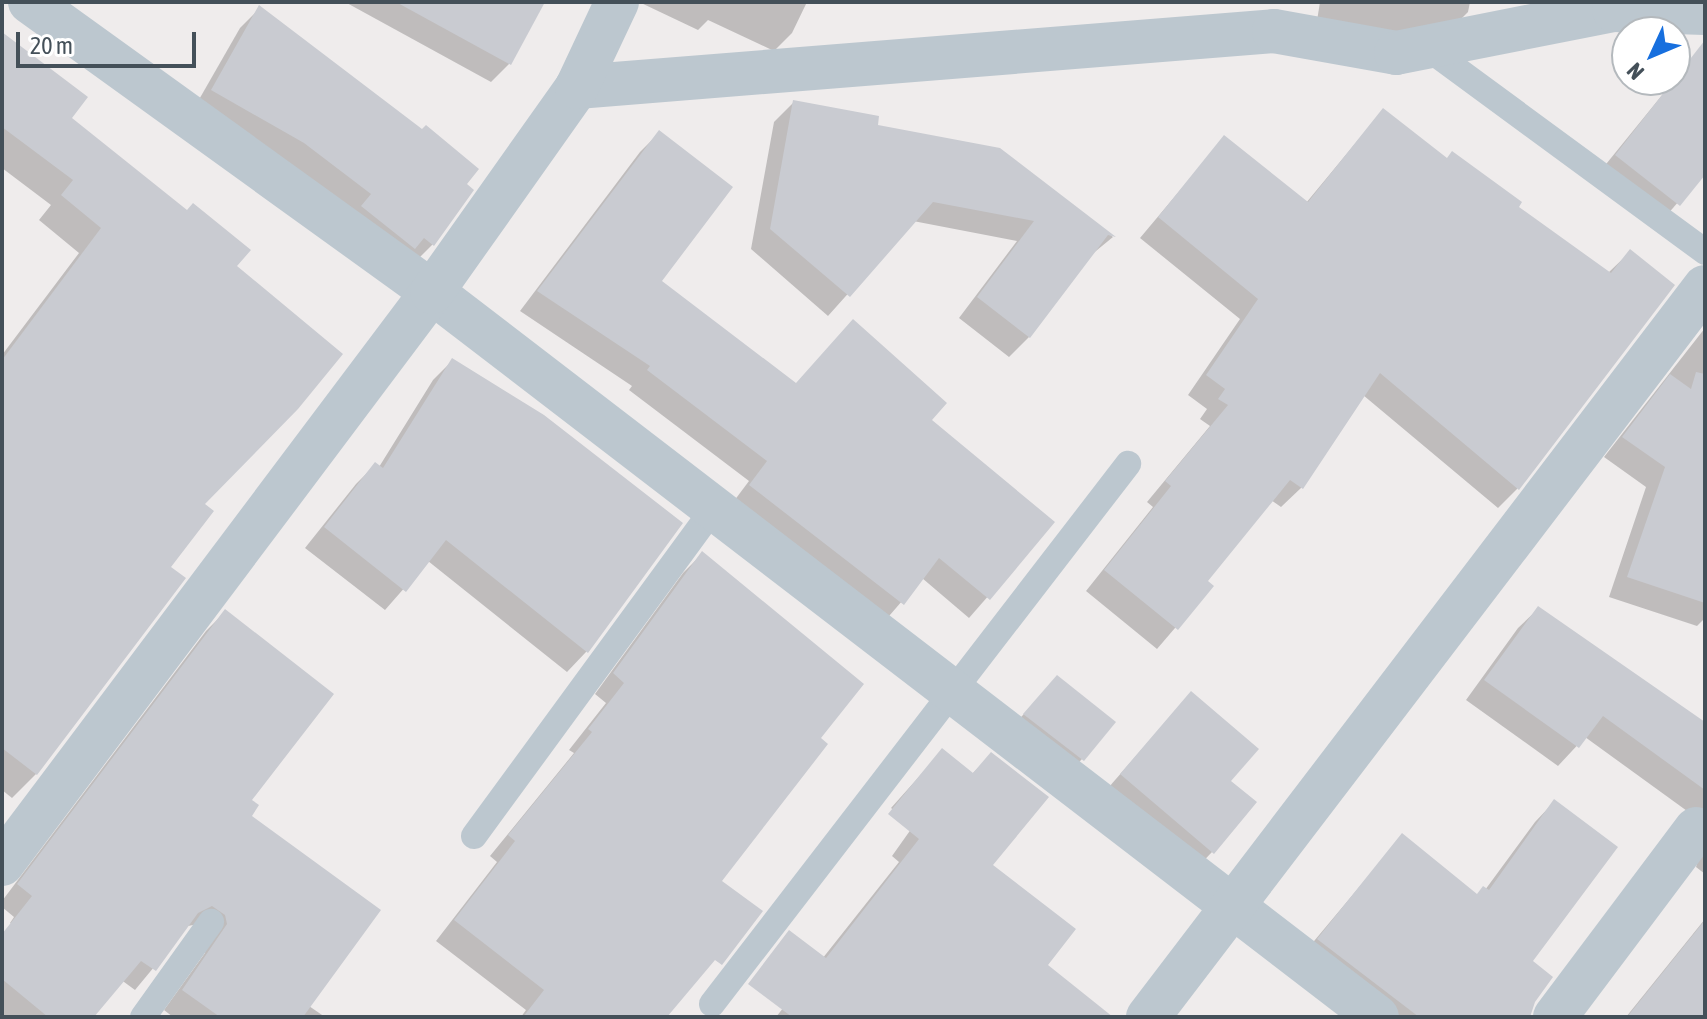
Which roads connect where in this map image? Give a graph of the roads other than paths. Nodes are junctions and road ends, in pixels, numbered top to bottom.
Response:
1 (30, 2) edge
2 (617, 2) edge
3 (1705, 13) edge
4 (1277, 17) edge
5 (1429, 49) junction
6 (577, 87) junction
7 (1705, 252) edge
8 (1705, 287) edge
9 (432, 292) junction
10 (1128, 464) dead end
11 (714, 508) junction
12 (952, 691) junction
13 (1696, 829) dead end
14 (474, 836) dead end
15 (2, 864) edge
16 (1233, 908) junction
17 (211, 922) dead end
18 (712, 1004) dead end
19 (143, 1017) edge
20 (1148, 1017) edge
21 (1377, 1017) edge
22 (1555, 1017) edge

1 - 9 street
2 - 6 street
3 - 5 street
4 - 5 street
4 - 6 street
5 - 7 lane
6 - 9 street
8 - 16 street
9 - 11 street
9 - 15 street
10 - 12 lane
11 - 12 street
11 - 14 lane
12 - 16 street
12 - 18 lane
13 - 22 street
16 - 20 street
16 - 21 street
17 - 19 lane

